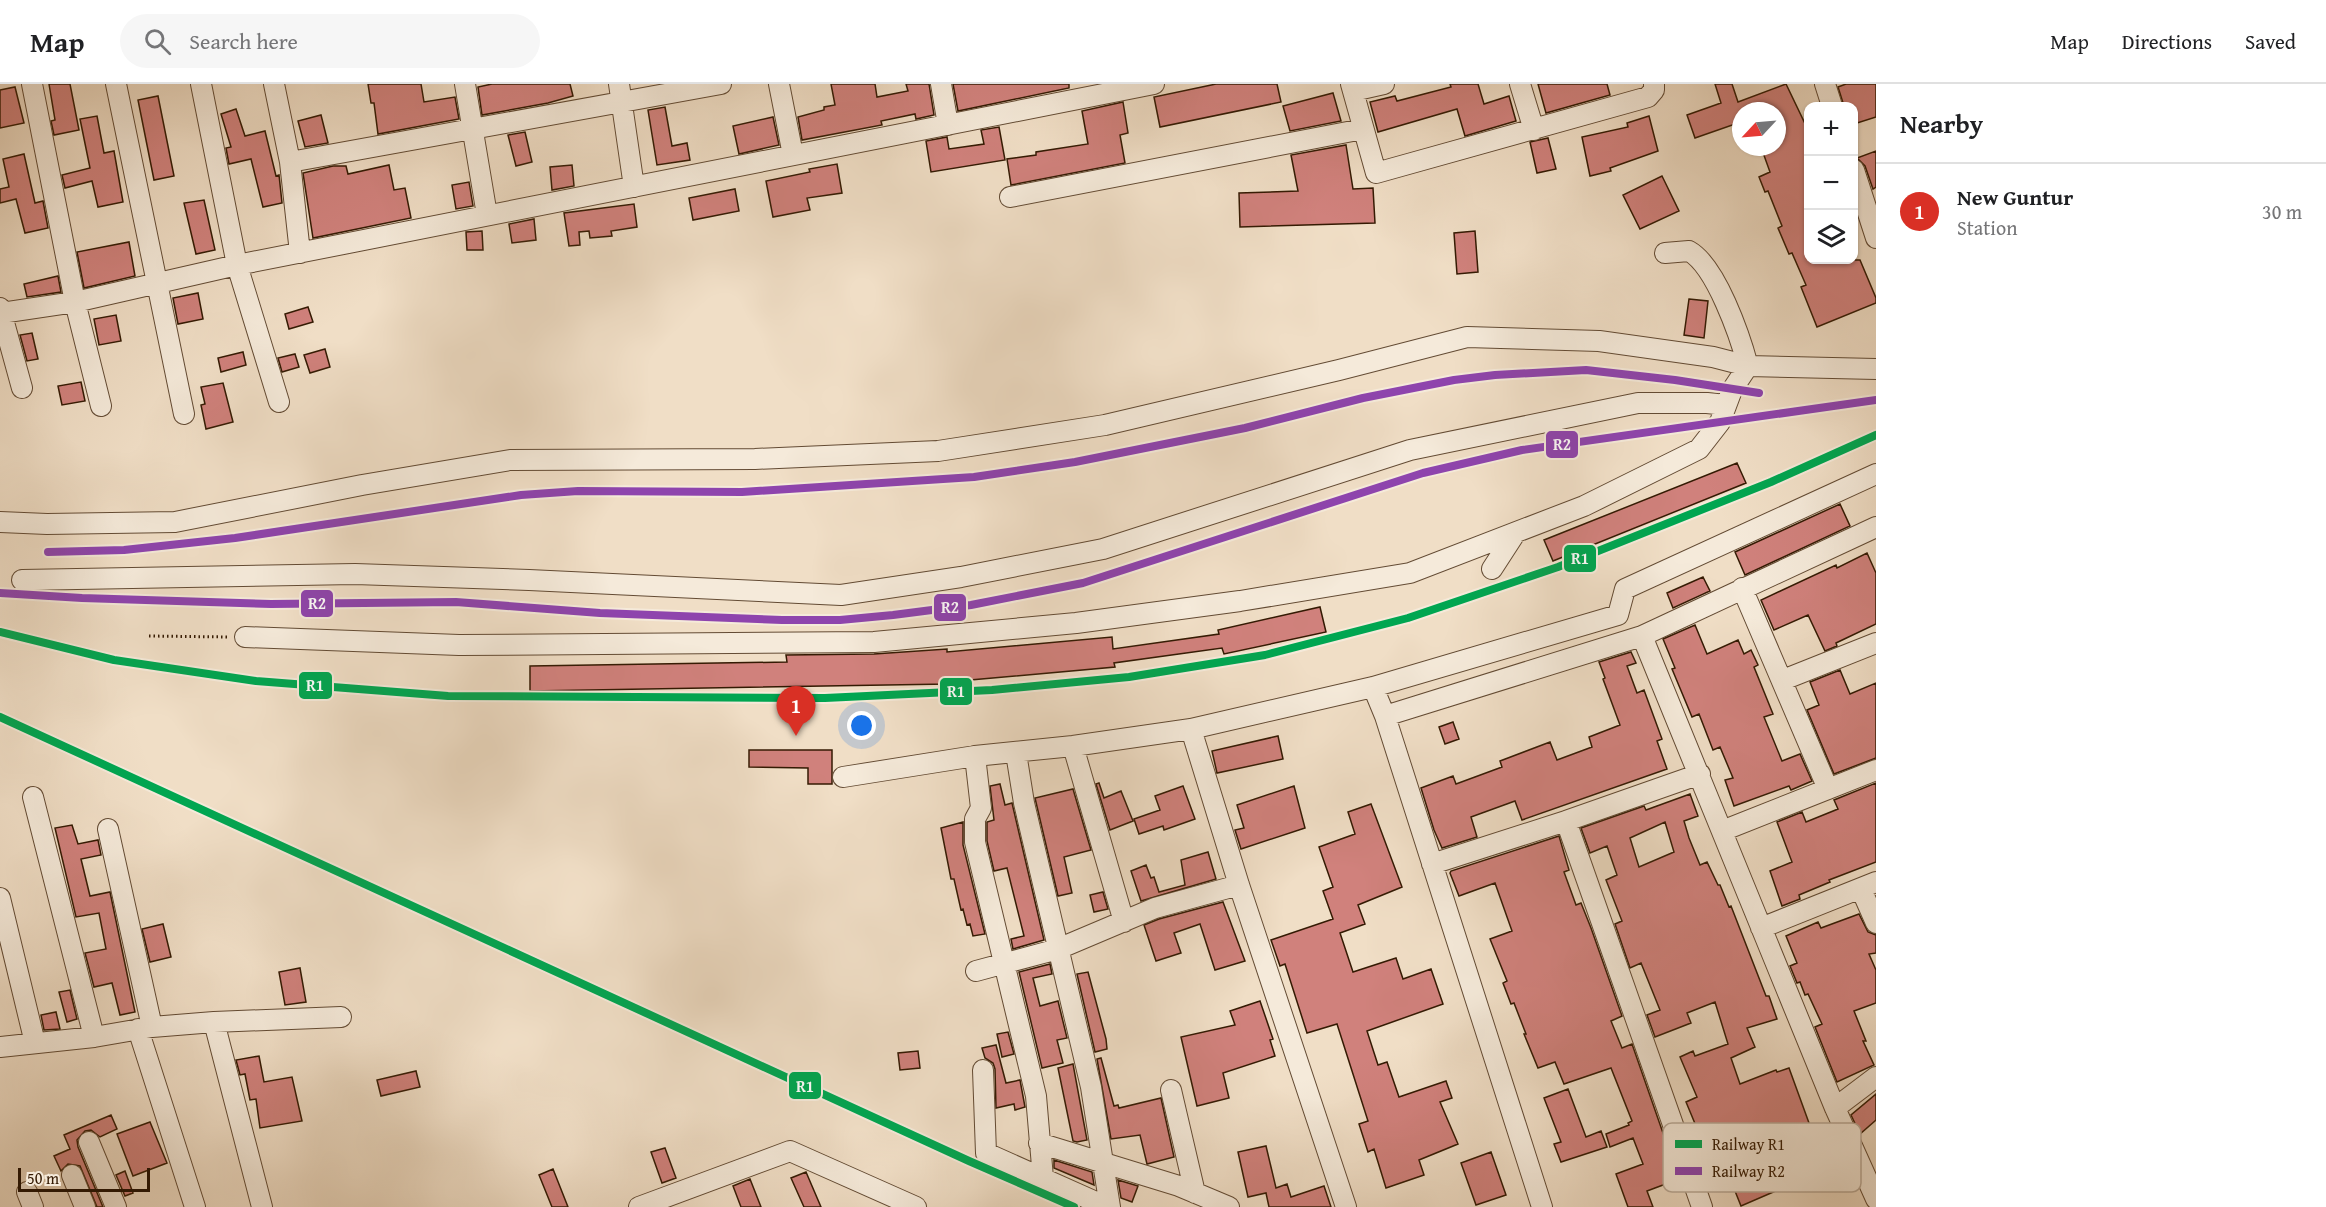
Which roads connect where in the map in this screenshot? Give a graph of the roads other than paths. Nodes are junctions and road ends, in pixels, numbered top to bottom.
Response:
1 (32, 84) edge
2 (116, 84) edge
3 (201, 84) edge
4 (274, 84) edge
5 (465, 84) edge
6 (721, 84) edge
7 (779, 84) edge
8 (940, 84) edge
9 (1154, 84) edge
10 (1384, 84) edge
11 (1520, 84) edge
12 (1654, 84) edge
13 (1825, 84) edge
14 (1119, 88) edge
15 (1352, 88) edge
16 (621, 93) edge
17 (1831, 102) edge
18 (948, 125) junction
19 (473, 129) junction
20 (1363, 129) junction
21 (1534, 130) junction
22 (793, 155) junction
23 (290, 162) junction
24 (1858, 182) edge
25 (634, 187) junction
26 (1010, 198) dead end
27 (487, 215) junction
28 (1876, 238) edge
29 (300, 253) junction
30 (1665, 253) dead end
31 (237, 265) junction
32 (157, 285) junction
33 (75, 302) junction
34 (1, 311) edge
35 (1748, 366) junction
36 (1876, 369) edge
37 (22, 388) dead end
38 (279, 402) dead end
39 (1726, 405) junction
40 (101, 406) dead end
41 (184, 414) dead end
42 (1876, 474) edge
43 (0, 522) edge
44 (1876, 527) edge
45 (1516, 532) junction
46 (1492, 569) dead end
47 (22, 579) dead end
48 (1742, 588) junction
49 (1642, 636) junction
50 (245, 637) road end
51 (1876, 643) edge
52 (1783, 680) junction
53 (1373, 687) junction
54 (1385, 716) junction
55 (1191, 729) junction
56 (1073, 746) junction
57 (1016, 753) junction
58 (975, 756) junction
59 (1876, 770) edge
60 (1700, 774) junction
61 (843, 777) dead end
62 (1828, 789) junction
63 (33, 796) dead end
64 (1566, 820) junction
65 (108, 829) dead end
66 (1722, 831) junction
67 (1432, 864) junction
68 (1239, 885) junction
69 (1868, 885) edge
70 (0, 898) edge
71 (1124, 922) junction
72 (1876, 923) edge
73 (1761, 928) junction
74 (1059, 949) junction
75 (1004, 964) junction
76 (976, 971) dead end
77 (341, 1017) dead end
78 (214, 1022) junction
79 (145, 1028) junction
80 (94, 1036) junction
81 (35, 1043) junction
82 (0, 1047) edge
83 (983, 1070) dead end
84 (1876, 1077) edge
85 (1171, 1090) dead end
86 (1835, 1108) junction
87 (1672, 1123) edge
88 (1842, 1123) edge
89 (89, 1142) dead end
90 (1039, 1143) junction
91 (1103, 1163) junction
92 (1861, 1166) edge
93 (72, 1175) dead end
94 (1043, 1178) junction
95 (1697, 1192) edge
96 (1195, 1193) junction
97 (1876, 1199) edge
98 (85, 1207) edge
99 (116, 1207) edge
100 (195, 1207) edge
101 (262, 1207) edge
102 (639, 1207) edge
103 (916, 1207) edge
104 (1109, 1207) edge
105 (1229, 1207) edge
106 (1346, 1207) edge
107 (1542, 1207) edge
108 (1702, 1207) edge

1 - 33 street
2 - 32 street
3 - 31 street
4 - 23 street
5 - 19 street
6 - 16 street
7 - 22 street
8 - 18 street
9 - 14 street
10 - 15 street
11 - 21 street
12 - 21 street
13 - 17 street
14 - 18 street
15 - 20 street
16 - 19 street
16 - 25 street
18 - 22 street
19 - 23 street
19 - 27 street
20 - 21 street
20 - 26 street
22 - 25 street
23 - 29 street
24 - 28 street
25 - 27 street
27 - 29 street
29 - 31 street
30 - 35 street
31 - 32 street
31 - 38 street
32 - 33 street
32 - 41 street
33 - 34 street
33 - 40 street
34 - 37 street
35 - 36 street
35 - 39 street
35 - 43 street
39 - 45 street
39 - 47 street
42 - 53 street
44 - 48 street
45 - 46 street
45 - 50 street
48 - 49 street
48 - 52 street
49 - 54 street
49 - 60 street
51 - 52 street
52 - 62 street
53 - 54 street
53 - 55 street
54 - 67 street
55 - 56 street
55 - 68 street
56 - 57 street
56 - 71 street
57 - 58 street
57 - 74 street
58 - 61 street
58 - 75 street
59 - 62 street
60 - 64 street
60 - 66 street
62 - 66 street
63 - 80 street
64 - 67 street
64 - 87 street
65 - 79 street
66 - 73 street
67 - 107 street
68 - 71 street
68 - 106 street
69 - 72 street
69 - 73 street
70 - 81 street
71 - 74 street
73 - 86 street
74 - 75 street
74 - 91 street
75 - 76 street
75 - 90 street
77 - 78 street
78 - 79 street
78 - 101 street
79 - 80 street
79 - 100 street
80 - 81 street
81 - 82 street
83 - 94 street
84 - 86 street
85 - 96 street
86 - 88 street
89 - 99 street
90 - 91 street
90 - 94 street
91 - 96 street
91 - 104 street
92 - 97 street
93 - 98 street
94 - 104 street
95 - 108 street
96 - 105 street
102 - 103 street

